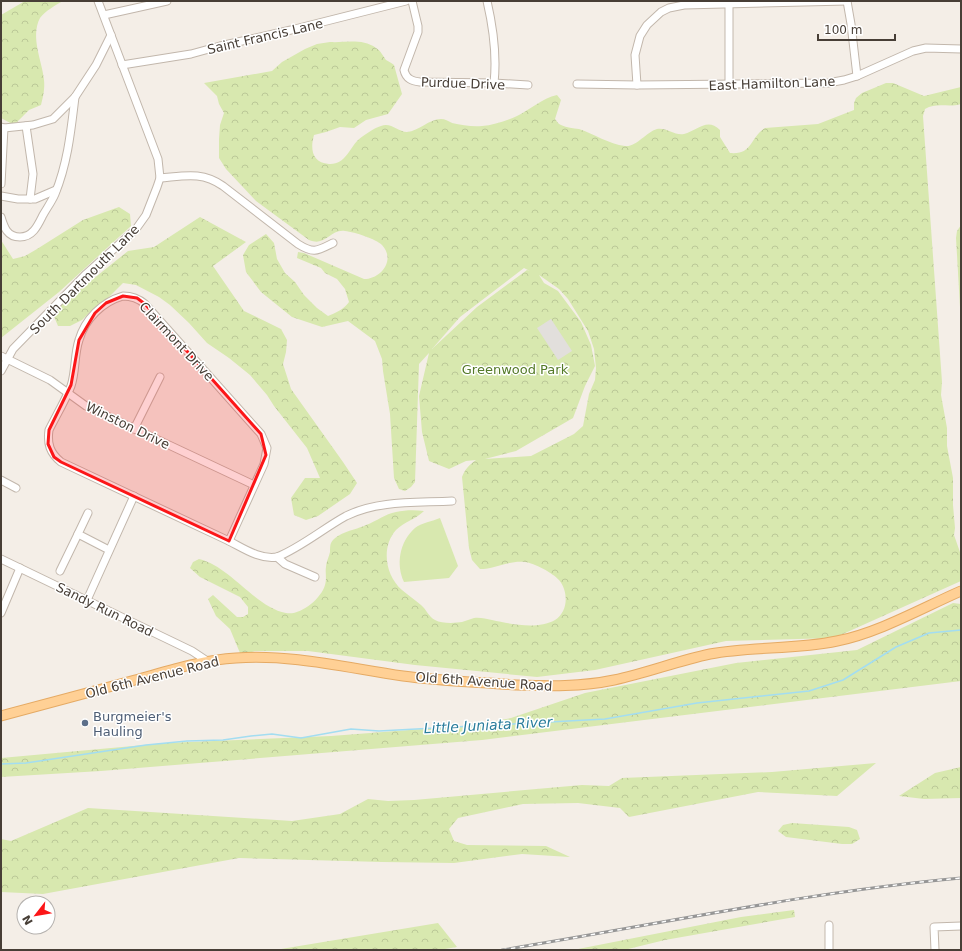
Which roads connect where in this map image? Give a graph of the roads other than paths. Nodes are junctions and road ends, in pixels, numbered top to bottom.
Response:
1 (98, 1) edge
2 (167, 1) edge
3 (406, 1) edge
4 (412, 1) edge
5 (487, 1) edge
6 (847, 1) edge
7 (729, 4) junction
8 (104, 15) junction
9 (111, 35) junction
10 (961, 49) edge
11 (122, 65) junction
12 (857, 76) junction
13 (494, 83) junction
14 (577, 84) dead end
15 (528, 85) dead end
16 (729, 85) junction
17 (637, 86) junction
18 (75, 97) junction
19 (26, 126) junction
20 (2, 130) edge
21 (1, 167) edge
22 (160, 178) junction
23 (1, 184) edge
24 (56, 190) junction
25 (1, 196) edge
26 (30, 199) junction
27 (1, 217) edge
28 (333, 243) dead end
29 (4, 357) edge
30 (1, 370) edge
31 (160, 377) dead end
32 (68, 392) junction
33 (134, 429) junction
34 (1, 480) edge
35 (254, 485) junction
36 (16, 488) dead end
37 (134, 496) junction
38 (452, 501) dead end
39 (88, 513) dead end
40 (78, 534) junction
41 (229, 541) junction
42 (109, 550) junction
43 (277, 557) junction
44 (1, 559) edge
45 (20, 568) junction
46 (60, 571) dead end
47 (315, 577) dead end
48 (961, 591) edge
49 (87, 600) junction
50 (1, 613) edge
51 (207, 661) junction
52 (1, 716) edge
53 (829, 925) dead end
54 (961, 926) edge
55 (829, 950) edge
56 (935, 950) edge

1 - 8 street, South Dartmouth Lane
2 - 8 street
3 - 11 street, Saint Francis Lane
4 - 13 street, Purdue Drive
5 - 13 street
6 - 7 street
6 - 12 street
7 - 16 street
7 - 17 street
8 - 9 street, South Dartmouth Lane
9 - 11 street, South Dartmouth Lane
9 - 18 street
10 - 12 street, East Hamilton Lane
11 - 22 street, South Dartmouth Lane
12 - 16 street, East Hamilton Lane
13 - 15 street, Purdue Drive
14 - 17 street, East Hamilton Lane
16 - 17 street, East Hamilton Lane
18 - 19 street
18 - 24 street
19 - 20 street
19 - 26 street
20 - 21 street
21 - 23 street
22 - 28 street
22 - 29 street, South Dartmouth Lane
24 - 26 street
24 - 27 street
25 - 26 street
29 - 30 street, South Dartmouth Lane
29 - 32 street, Winston Drive
31 - 33 street
32 - 33 street, Winston Drive
32 - 35 street, Clairmont Drive
32 - 37 street, Clairmont Drive
33 - 35 street, Winston Drive
34 - 36 street
35 - 41 street, Clairmont Drive
37 - 41 street, Clairmont Drive
37 - 42 street
38 - 43 street
39 - 40 street
40 - 42 street
40 - 46 street
41 - 43 street, Clairmont Drive
42 - 49 street
43 - 47 street, Clairmont Drive
44 - 45 street, Sandy Run Road
45 - 49 street, Sandy Run Road
45 - 50 street
48 - 51 main road, Old 6th Avenue Road
49 - 51 street, Sandy Run Road
51 - 52 main road, Old 6th Avenue Road
53 - 55 street
54 - 56 street

